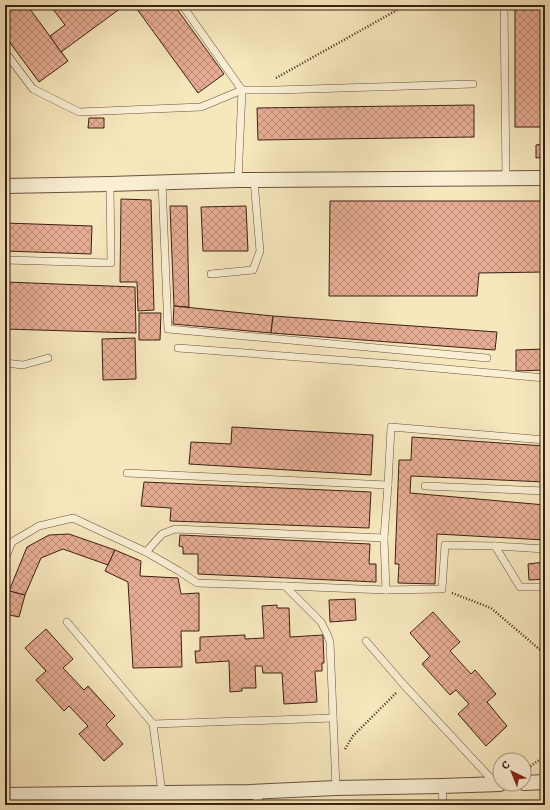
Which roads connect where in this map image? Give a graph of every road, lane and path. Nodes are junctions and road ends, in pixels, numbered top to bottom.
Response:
1 (182, 5) edge
2 (406, 5) edge
3 (504, 5) edge
4 (5, 52) edge
5 (473, 84) dead end
6 (242, 90) junction
7 (276, 90) junction
8 (506, 178) junction
9 (545, 178) edge
10 (238, 180) junction
11 (254, 180) junction
12 (162, 183) junction
13 (110, 184) junction
14 (5, 186) edge
15 (5, 260) edge
16 (211, 274) dead end
17 (178, 348) dead end
18 (48, 358) dead end
19 (487, 358) dead end
20 (5, 364) edge
21 (545, 378) edge
22 (545, 440) edge
23 (127, 473) dead end
24 (388, 485) junction
25 (425, 486) dead end
26 (545, 491) edge
27 (384, 538) junction
28 (495, 546) junction
29 (545, 549) edge
30 (146, 552) junction
31 (5, 558) edge
32 (286, 586) junction
33 (545, 587) edge
34 (386, 590) junction
35 (442, 590) junction
36 (67, 622) dead end
37 (366, 641) dead end
38 (545, 654) edge
39 (404, 685) junction
40 (333, 718) junction
41 (153, 724) junction
42 (353, 736) dead end
43 (545, 756) edge
44 (532, 765) edge
45 (492, 778) edge
46 (545, 782) edge
47 (532, 783) edge
48 (492, 784) edge
49 (442, 786) junction
50 (336, 788) junction
51 (250, 792) junction
52 (162, 793) junction
53 (5, 795) edge
54 (81, 800) edge
55 (263, 805) edge
56 (443, 805) edge

1 - 6 lane
2 - 7 path
3 - 8 lane
4 - 6 lane
5 - 7 lane
6 - 7 lane
6 - 10 lane
8 - 9 street
8 - 11 street
10 - 11 street
10 - 12 street
11 - 16 lane
12 - 13 street
12 - 19 lane
13 - 14 street
13 - 15 lane
17 - 21 lane
18 - 20 lane
22 - 24 lane
23 - 24 lane
24 - 27 lane
25 - 26 lane
27 - 30 lane
27 - 34 lane
28 - 29 lane
28 - 33 lane
28 - 35 lane
30 - 31 lane
30 - 32 lane
32 - 34 lane
32 - 40 lane
34 - 35 lane
35 - 38 path
36 - 41 lane
37 - 39 lane
39 - 42 path
39 - 45 lane
40 - 41 lane
40 - 50 lane
41 - 52 lane
43 - 44 path
46 - 47 street
48 - 49 street
49 - 50 street
49 - 56 lane
50 - 51 street
51 - 52 street
51 - 55 lane
52 - 54 street
53 - 54 street

